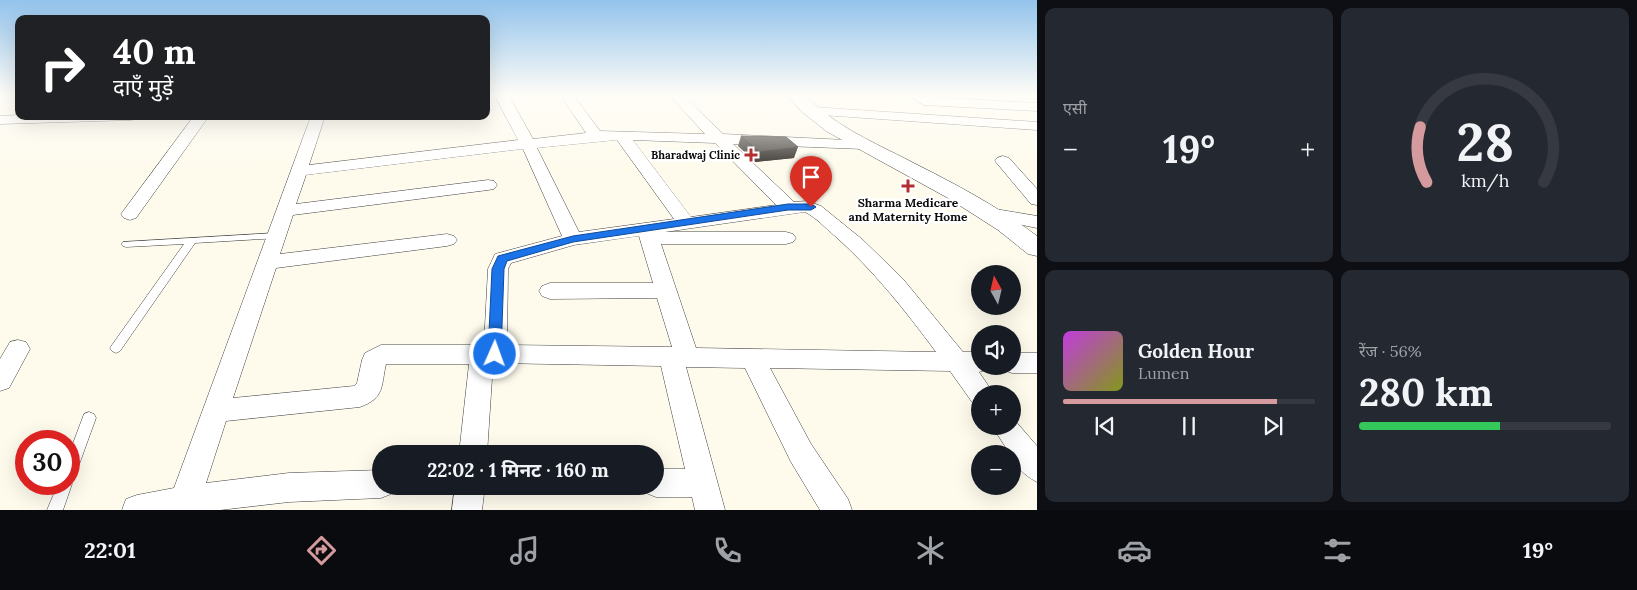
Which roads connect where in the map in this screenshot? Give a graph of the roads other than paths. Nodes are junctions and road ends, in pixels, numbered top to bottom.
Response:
1 (199, 120) edge
2 (317, 120) edge
3 (514, 120) edge
4 (584, 120) edge
5 (701, 120) edge
6 (822, 120) edge
7 (937, 120) edge
8 (1037, 126) edge
9 (621, 135) junction
10 (596, 136) junction
11 (722, 140) junction
12 (528, 144) junction
13 (863, 144) junction
14 (1003, 161) dead end
15 (299, 171) junction
16 (488, 185) dead end
17 (1037, 200) edge
18 (788, 207) junction
19 (285, 211) junction
20 (989, 213) junction
21 (130, 214) dead end
22 (686, 222) junction
23 (1037, 222) edge
24 (648, 233) junction
25 (276, 236) junction
26 (786, 238) dead end
27 (573, 239) junction
28 (192, 240) junction
29 (447, 240) dead end
30 (126, 244) dead end
31 (1037, 248) edge
32 (267, 262) junction
33 (666, 290) junction
34 (550, 292) dead end
35 (116, 348) dead end
36 (18, 349) dead end
37 (489, 355) junction
38 (679, 358) junction
39 (753, 359) junction
40 (969, 362) edge
41 (1021, 363) edge
42 (1037, 363) edge
43 (0, 381) edge
44 (978, 385) edge
45 (216, 411) junction
46 (89, 418) dead end
47 (1012, 435) edge
48 (80, 443) edge
49 (474, 445) edge
50 (1037, 468) edge
51 (372, 484) edge
52 (664, 485) edge
53 (61, 495) edge
54 (469, 495) edge
55 (706, 496) edge
56 (185, 500) junction
57 (55, 510) edge
58 (137, 510) edge
59 (468, 510) edge
60 (837, 510) edge

1 - 21 street
2 - 15 street
3 - 12 street
4 - 10 street
5 - 11 street
6 - 13 street
7 - 8 street
9 - 10 street
9 - 11 street
9 - 22 street
10 - 12 street
11 - 13 street
11 - 18 street
12 - 15 street
12 - 27 street
13 - 20 street
14 - 17 street
15 - 19 street
16 - 19 street
18 - 22 street
18 - 40 street
19 - 25 street
20 - 23 street
20 - 31 street
22 - 24 street
24 - 26 street
24 - 27 street
24 - 33 street
25 - 28 lane
25 - 32 street
27 - 37 street
28 - 30 lane
28 - 35 lane
29 - 32 street
32 - 45 street
33 - 34 street
33 - 38 street
36 - 43 street
37 - 38 street
37 - 45 street
37 - 49 street
38 - 39 street
38 - 55 street
39 - 40 street
39 - 60 street
40 - 44 street
41 - 42 street
45 - 56 street
46 - 48 lane
47 - 50 street
51 - 56 street
52 - 55 street
53 - 57 lane
54 - 59 street
56 - 58 street

